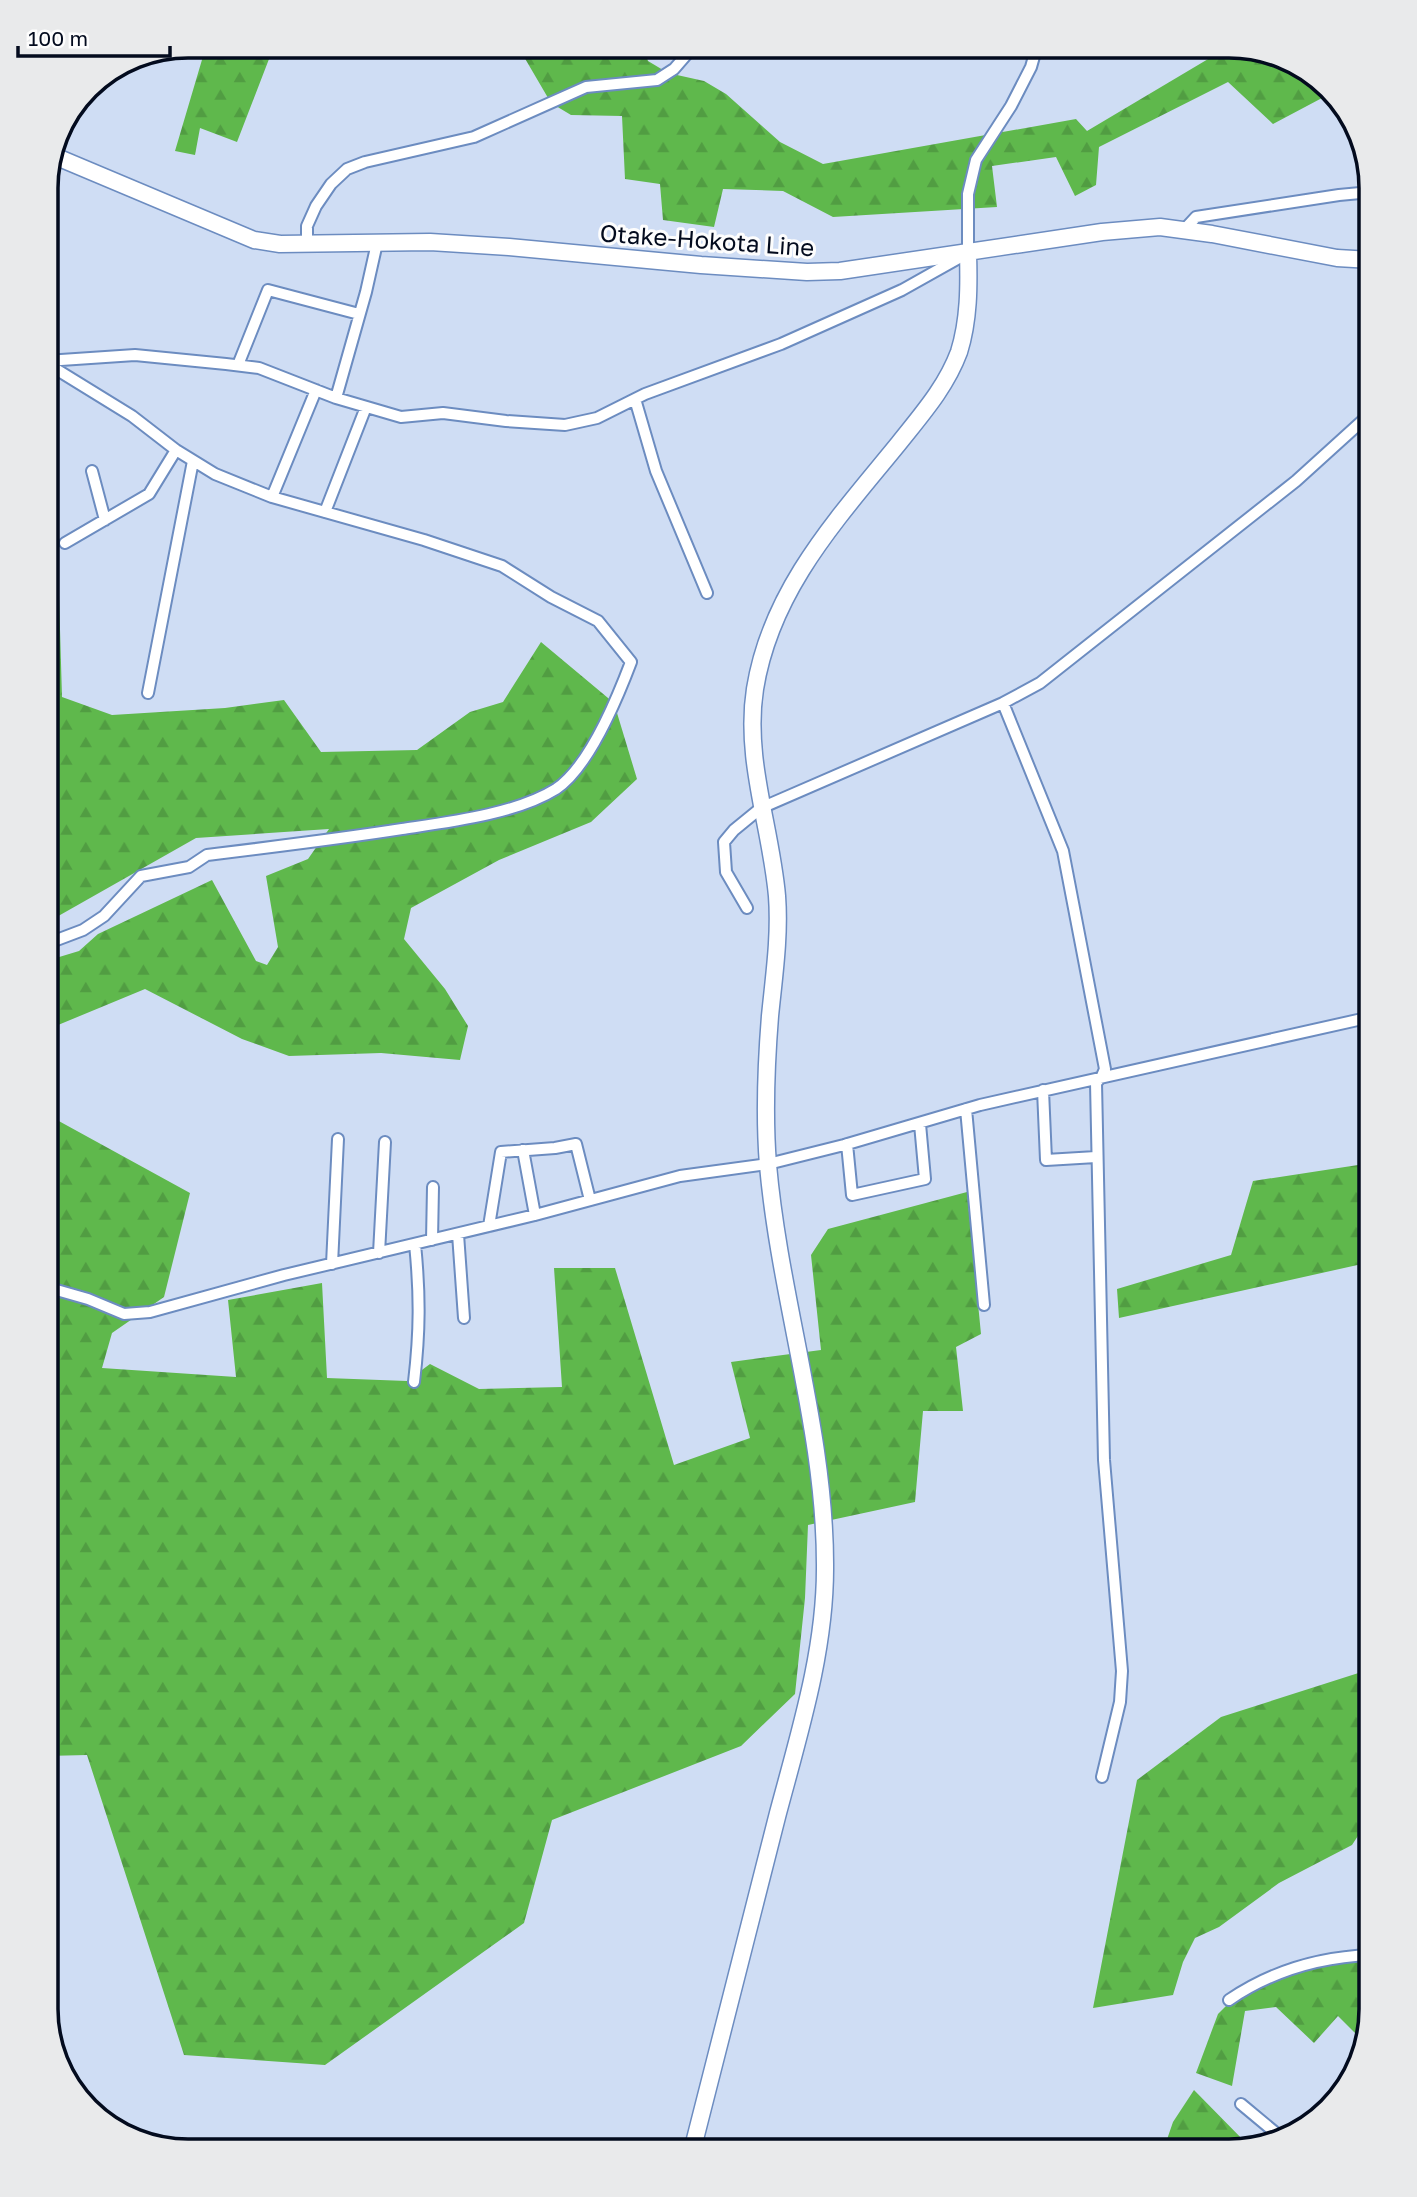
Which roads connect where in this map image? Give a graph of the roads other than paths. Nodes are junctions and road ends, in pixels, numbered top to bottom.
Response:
1 (684, 58) edge
2 (1034, 58) edge
3 (61, 159) edge
4 (1359, 193) edge
5 (1184, 230) junction
6 (377, 243) junction
7 (307, 244) junction
8 (968, 253) junction
9 (1359, 259) edge
10 (359, 314) junction
11 (58, 361) edge
12 (238, 365) junction
13 (58, 370) edge
14 (316, 390) junction
15 (336, 398) junction
16 (635, 400) junction
17 (366, 407) junction
18 (1359, 425) edge
19 (176, 450) junction
20 (193, 461) junction
21 (92, 471) dead end
22 (272, 497) junction
23 (325, 512) junction
24 (105, 520) junction
25 (65, 543) dead end
26 (707, 593) dead end
27 (148, 693) dead end
28 (1003, 703) junction
29 (761, 808) junction
30 (747, 908) dead end
31 (58, 939) edge
32 (1359, 1020) edge
33 (1102, 1076) junction
34 (1043, 1090) junction
35 (966, 1109) junction
36 (920, 1124) junction
37 (338, 1139) dead end
38 (385, 1142) dead end
39 (847, 1144) junction
40 (523, 1150) junction
41 (1096, 1157) junction
42 (768, 1164) junction
43 (433, 1187) dead end
44 (590, 1200) junction
45 (536, 1215) junction
46 (489, 1226) junction
47 (458, 1234) junction
48 (432, 1240) junction
49 (415, 1244) junction
50 (379, 1253) junction
51 (332, 1264) junction
52 (58, 1290) edge
53 (984, 1305) dead end
54 (464, 1318) dead end
55 (414, 1382) dead end
56 (1102, 1777) dead end
57 (1359, 1956) edge
58 (1229, 2000) dead end
59 (1241, 2105) dead end
60 (1273, 2131) edge
61 (695, 2139) edge

1 - 7 street
2 - 8 street
3 - 7 street, Otake-Hokota Line
4 - 5 street
5 - 8 street, Otake-Hokota Line
5 - 9 street, Otake-Hokota Line
6 - 7 street, Otake-Hokota Line
6 - 8 street, Otake-Hokota Line
6 - 10 street
8 - 16 street
8 - 29 street
10 - 12 street
10 - 15 street
11 - 12 street
12 - 14 street
13 - 19 street
14 - 15 street
14 - 22 street
15 - 17 street
16 - 17 street
16 - 26 street
17 - 23 street
18 - 28 street
19 - 20 street
19 - 24 street
20 - 22 street
20 - 27 street
21 - 24 street
22 - 23 street
23 - 31 street
24 - 25 street
28 - 29 street
28 - 33 street
29 - 30 street
29 - 42 street
32 - 33 street
33 - 34 street
33 - 41 street
34 - 35 street
34 - 41 street
35 - 36 street
35 - 53 street
36 - 39 street
36 - 39 street
37 - 51 street
38 - 50 street
39 - 42 street
40 - 44 street
40 - 45 street
40 - 46 street
41 - 56 street
42 - 44 street
42 - 61 street
43 - 48 street
44 - 45 street
45 - 46 street
46 - 47 street
47 - 48 street
47 - 54 street
48 - 49 street
49 - 50 street
49 - 55 street
50 - 51 street
51 - 52 street
57 - 58 street
59 - 60 street

